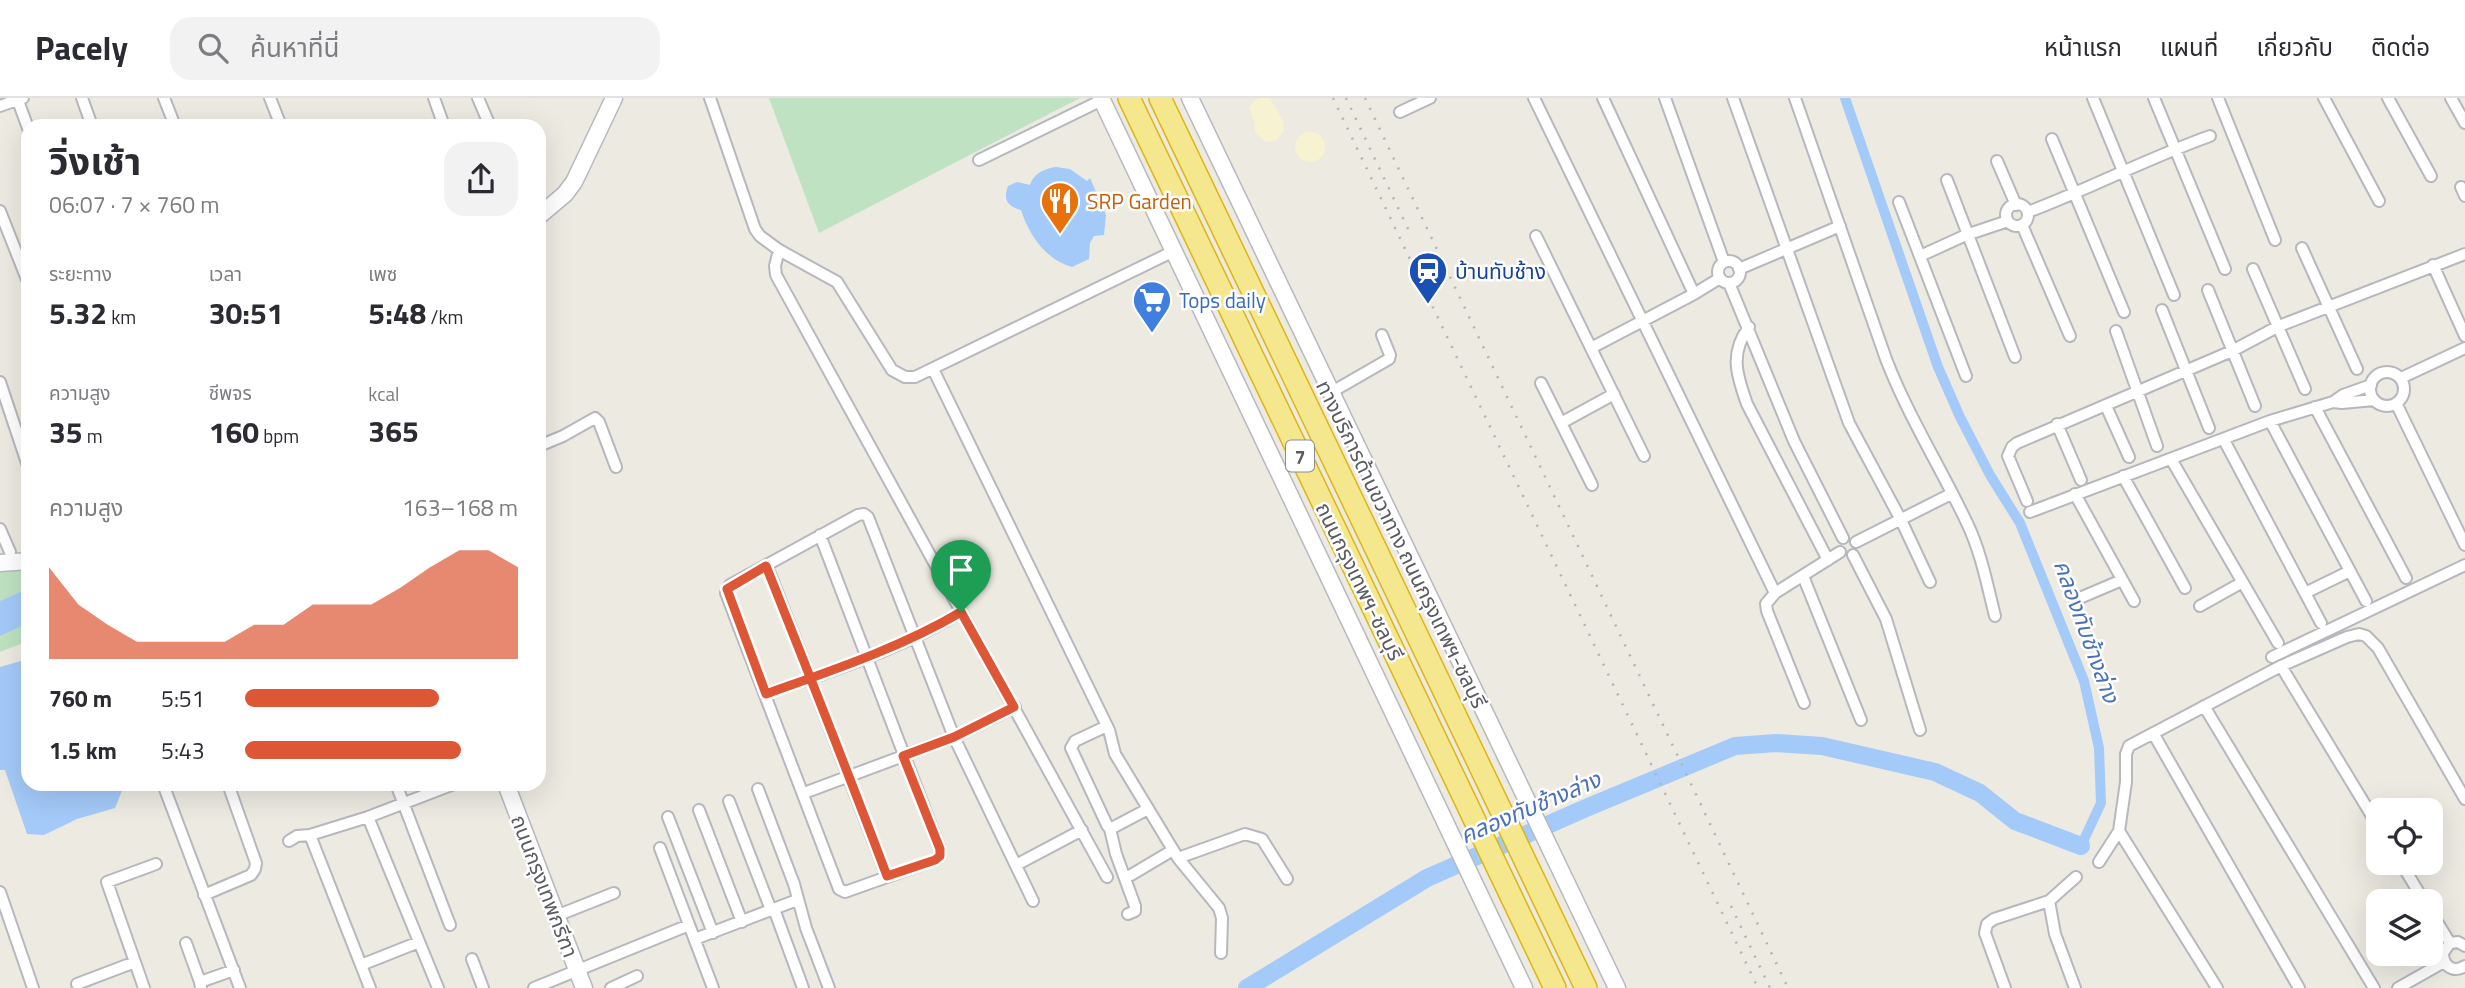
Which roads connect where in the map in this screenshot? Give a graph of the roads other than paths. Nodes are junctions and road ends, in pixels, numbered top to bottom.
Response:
1 (82, 98) edge
2 (164, 98) edge
3 (270, 98) edge
4 (434, 98) edge
5 (478, 98) edge
6 (614, 98) edge
7 (710, 98) edge
8 (1129, 98) edge
9 (1160, 98) edge
10 (1190, 98) edge
11 (1430, 98) edge
12 (1534, 98) edge
13 (1603, 98) edge
14 (1665, 98) edge
15 (1733, 98) edge
16 (1795, 98) edge
17 (2093, 98) edge
18 (2154, 98) edge
19 (2218, 98) edge
20 (2324, 98) edge
21 (2388, 98) edge
22 (2451, 98) edge
23 (19, 99) edge
24 (1101, 99) edge
25 (1412, 102) edge
26 (0, 106) edge
27 (1401, 112) dead end
28 (25, 119) edge
29 (90, 119) edge
30 (172, 119) edge
31 (278, 119) edge
32 (442, 119) edge
33 (487, 119) edge
34 (2465, 123) edge
35 (2210, 136) dead end
36 (2052, 139) dead end
37 (2173, 149) junction
38 (979, 160) dead end
39 (1997, 161) dead end
40 (2125, 172) junction
41 (2431, 176) dead end
42 (1947, 180) dead end
43 (2073, 195) junction
44 (2379, 201) dead end
45 (1899, 202) dead end
46 (2016, 205) junction
47 (546, 210) edge
48 (0, 211) edge
49 (2028, 212) junction
50 (2008, 221) junction
51 (2022, 225) junction
52 (1840, 226) junction
53 (1966, 235) junction
54 (1536, 236) dead end
55 (2275, 240) dead end
56 (1787, 247) junction
57 (2302, 248) dead end
58 (779, 250) junction
59 (1174, 251) junction
60 (2465, 254) edge
61 (1920, 256) junction
62 (1724, 262) junction
63 (21, 264) edge
64 (2433, 265) junction
65 (2225, 268) dead end
66 (2253, 269) dead end
67 (1739, 270) junction
68 (1725, 280) junction
69 (2208, 290) dead end
70 (1694, 294) junction
71 (2174, 295) dead end
72 (2329, 305) junction
73 (2162, 310) dead end
74 (2124, 312) dead end
75 (1642, 322) junction
76 (2279, 326) junction
77 (1749, 327) junction
78 (2116, 331) dead end
79 (1382, 335) dead end
80 (2465, 336) edge
81 (2070, 337) dead end
82 (1591, 348) junction
83 (2465, 348) edge
84 (2232, 351) junction
85 (2015, 357) dead end
86 (933, 369) junction
87 (2357, 369) dead end
88 (2185, 370) junction
89 (1966, 376) dead end
90 (2401, 378) junction
91 (0, 382) edge
92 (1541, 383) dead end
93 (2371, 385) junction
94 (2305, 389) dead end
95 (2137, 390) junction
96 (1330, 393) junction
97 (1614, 394) junction
98 (2374, 400) junction
99 (2333, 402) junction
100 (2396, 403) junction
101 (2106, 405) junction
102 (2255, 406) dead end
103 (2315, 407) junction
104 (2270, 421) junction
105 (1561, 423) junction
106 (2057, 424) junction
107 (2209, 428) dead end
108 (2224, 440) junction
109 (546, 443) edge
110 (21, 445) edge
111 (2157, 446) dead end
112 (1644, 456) dead end
113 (2129, 457) dead end
114 (2171, 459) junction
115 (616, 467) dead end
116 (2123, 476) junction
117 (2081, 480) dead end
118 (1592, 485) dead end
119 (1951, 494) junction
120 (2075, 494) junction
121 (1901, 520) junction
122 (0, 529) edge
123 (820, 535) junction
124 (1843, 538) junction
125 (1856, 542) junction
126 (2465, 545) edge
127 (1840, 552) junction
128 (21, 553) edge
129 (1853, 555) junction
130 (3, 556) edge
131 (21, 560) edge
132 (1828, 560) junction
133 (2465, 565) edge
134 (766, 566) junction
135 (2350, 571) junction
136 (1803, 576) junction
137 (2406, 578) dead end
138 (2122, 580) junction
139 (1930, 582) dead end
140 (2241, 583) junction
141 (2185, 588) dead end
142 (1774, 593) junction
143 (2305, 593) junction
144 (2075, 600) dead end
145 (2134, 601) dead end
146 (2366, 601) dead end
147 (2200, 606) dead end
148 (961, 612) junction
149 (1995, 615) dead end
150 (2321, 623) dead end
151 (914, 638) junction
152 (2278, 643) dead end
153 (2272, 657) dead end
154 (866, 658) junction
155 (2281, 666) junction
156 (810, 678) junction
157 (766, 694) junction
158 (1804, 703) dead end
159 (2204, 706) junction
160 (1014, 707) junction
161 (1861, 720) dead end
162 (1107, 726) junction
163 (1920, 730) dead end
164 (2153, 733) junction
165 (954, 737) junction
166 (903, 756) junction
167 (850, 777) junction
168 (758, 789) dead end
169 (166, 791) edge
170 (230, 791) edge
171 (398, 791) edge
172 (436, 791) edge
173 (509, 791) edge
174 (804, 793) junction
175 (2465, 799) edge
176 (729, 801) dead end
177 (403, 804) junction
178 (2366, 806) edge
179 (1148, 809) junction
180 (699, 810) dead end
181 (368, 817) junction
182 (668, 817) dead end
183 (1111, 829) junction
184 (1082, 830) junction
185 (2119, 831) junction
186 (310, 835) junction
187 (289, 841) dead end
188 (660, 848) dead end
189 (1175, 854) junction
190 (2099, 862) dead end
191 (156, 864) dead end
192 (1016, 865) junction
193 (1131, 875) dead end
194 (887, 876) junction
195 (1107, 877) dead end
196 (2076, 877) dead end
197 (1287, 879) dead end
198 (0, 892) edge
199 (614, 892) dead end
200 (204, 895) junction
201 (797, 900) junction
202 (1033, 901) dead end
203 (2049, 901) junction
204 (772, 909) junction
205 (1128, 914) dead end
206 (556, 916) junction
207 (742, 922) junction
208 (450, 925) dead end
209 (689, 925) junction
210 (2443, 932) edge
211 (713, 933) junction
212 (695, 939) junction
213 (419, 942) junction
214 (186, 943) dead end
215 (2450, 943) junction
216 (2465, 946) edge
217 (1220, 953) dead end
218 (472, 959) dead end
219 (135, 962) junction
220 (2444, 962) junction
221 (361, 965) junction
222 (2464, 968) edge
223 (234, 970) junction
224 (577, 970) junction
225 (637, 976) dead end
226 (77, 984) dead end
227 (201, 985) edge
228 (33, 988) edge
229 (144, 988) edge
230 (240, 988) edge
231 (370, 988) edge
232 (438, 988) edge
233 (483, 988) edge
234 (534, 988) edge
235 (584, 988) edge
236 (611, 988) edge
237 (713, 988) edge
238 (803, 988) edge
239 (829, 988) edge
240 (1524, 988) edge
241 (1555, 988) edge
242 (1586, 988) edge
243 (1617, 988) edge
244 (2005, 988) edge
245 (2075, 988) edge
246 (2217, 988) edge
247 (2299, 988) edge
248 (2374, 988) edge
249 (2398, 988) edge

1 - 29 street
2 - 30 street
3 - 31 street
4 - 32 street
5 - 33 street
6 - 47 main road
7 - 58 street
8 - 241 highway, ถนนกรุงเทพฯ-ชลบุรี / 7
9 - 242 highway, ถนนกรุงเทพฯ-ชลบุรี / 7
10 - 96 main road, ทางบริการด้านขวาทาง ถนนกรุงเทพฯ-ชลบุรี
11 - 25 street
12 - 75 street
13 - 70 street
14 - 62 street
15 - 56 street
16 - 52 street
17 - 40 street
18 - 37 street
19 - 55 street
20 - 44 street
21 - 41 street
22 - 34 street
23 - 26 street
23 - 28 street
24 - 38 street
24 - 59 main road
25 - 27 street
35 - 37 street
36 - 43 street
37 - 40 street
37 - 65 street
39 - 46 street
40 - 43 street
40 - 71 street
42 - 53 street
43 - 49 street
43 - 74 street
45 - 61 street
46 - 49 street
46 - 50 street
48 - 63 street
49 - 51 street
50 - 51 street
50 - 53 street
51 - 81 street
52 - 56 street
52 - 119 street
53 - 61 street
53 - 85 street
54 - 82 street
56 - 67 street
56 - 121 street
57 - 72 street
58 - 86 street
58 - 148 street
59 - 86 street
59 - 240 main road
60 - 64 street
61 - 89 street
62 - 67 street
62 - 68 street
64 - 72 street
64 - 80 street
66 - 76 street
67 - 68 street
68 - 70 street
68 - 77 street
69 - 84 street
70 - 75 street
72 - 76 street
72 - 87 street
73 - 88 street
75 - 82 street
75 - 142 street
76 - 84 street
76 - 94 street
77 - 124 street
77 - 132 street
78 - 95 street
79 - 96 street
82 - 97 street
83 - 90 street
84 - 88 street
84 - 102 street
86 - 162 street
88 - 95 street
88 - 107 street
90 - 93 street
90 - 100 street
91 - 110 street
92 - 105 street
93 - 98 street
93 - 99 street
95 - 101 street
95 - 111 street
96 - 243 main road, ทางบริการด้านขวาทาง ถนนกรุงเทพฯ-ชลบุรี
97 - 105 street
97 - 112 street
98 - 99 street
98 - 100 street
99 - 103 street
100 - 126 street
101 - 106 street
101 - 113 street
103 - 104 street
103 - 137 street
104 - 108 street
104 - 135 street
105 - 118 street
106 - 117 street
106 - 120 street
108 - 114 street
108 - 143 street
109 - 115 street
114 - 116 street
114 - 140 street
116 - 120 street
116 - 141 street
119 - 121 street
119 - 149 street
120 - 138 street
121 - 125 street
121 - 139 street
122 - 130 street
123 - 134 street
123 - 151 street
123 - 154 street
124 - 125 street
124 - 127 street
125 - 129 street
127 - 129 street
127 - 132 street
128 - 130 main road
129 - 163 street
130 - 131 main road
132 - 136 street
133 - 153 street
134 - 156 street
134 - 157 street
135 - 143 street
135 - 146 street
136 - 142 street
136 - 161 street
138 - 144 street
138 - 145 street
140 - 147 street
140 - 152 street
142 - 158 street
143 - 150 street
148 - 151 street
148 - 160 street
151 - 154 street
151 - 165 street
154 - 156 street
154 - 166 street
155 - 159 street
155 - 175 street
155 - 178 street
156 - 157 street
156 - 167 street
157 - 174 street
159 - 164 street
159 - 248 street
160 - 165 street
160 - 184 street
162 - 179 street
162 - 183 street
164 - 185 street
164 - 247 street
165 - 166 street
165 - 192 street
166 - 167 street
166 - 194 street
167 - 174 street
167 - 194 street
168 - 201 street
169 - 200 street
170 - 200 street
171 - 177 street
172 - 177 street
173 - 206 main road, ถนนกรุงเทพกรีฑา
174 - 194 street
176 - 204 street
177 - 181 street
177 - 208 street
179 - 183 street
179 - 189 street
180 - 207 street
181 - 186 street
181 - 213 street
182 - 211 street
183 - 205 street
184 - 192 street
184 - 195 street
185 - 190 street
185 - 246 street
186 - 187 street
186 - 221 street
188 - 209 street
189 - 193 street
189 - 197 street
189 - 217 street
191 - 219 street
192 - 202 street
196 - 203 street
198 - 228 street
199 - 206 street
200 - 223 street
201 - 204 street
201 - 239 street
203 - 244 street
203 - 245 street
204 - 207 street
204 - 238 street
206 - 224 main road, ถนนกรุงเทพกรีฑา
207 - 211 street
209 - 212 street
209 - 224 street
210 - 215 street
211 - 212 street
212 - 237 street
213 - 221 street
213 - 232 street
214 - 227 street
215 - 216 street
215 - 220 street
218 - 233 street
219 - 226 street
219 - 229 street
220 - 222 street
220 - 249 street
221 - 231 street
223 - 227 street
223 - 230 street
224 - 234 street
224 - 235 main road, ถนนกรุงเทพกรีฑา
225 - 236 street

